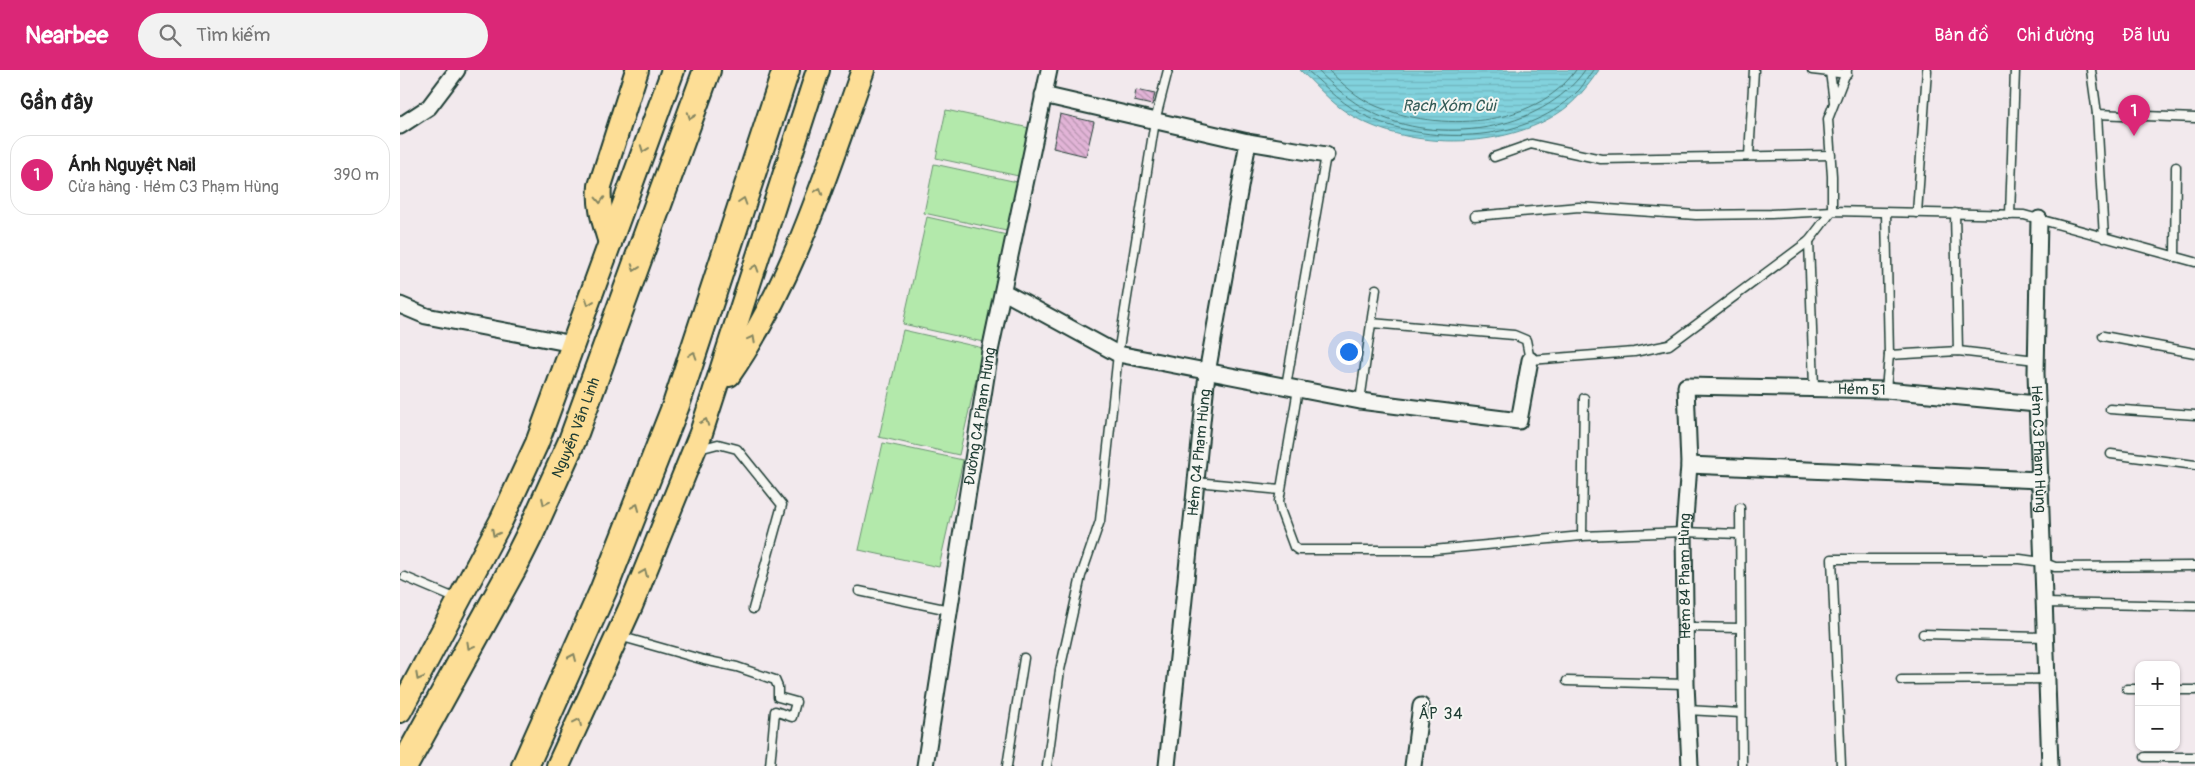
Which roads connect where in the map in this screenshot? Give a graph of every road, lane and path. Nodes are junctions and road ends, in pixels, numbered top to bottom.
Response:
1 (457, 70) edge
2 (637, 70) edge
3 (672, 70) edge
4 (707, 70) edge
5 (786, 70) edge
6 (818, 70) edge
7 (863, 70) edge
8 (1049, 70) edge
9 (1168, 70) edge
10 (1754, 70) edge
11 (1812, 70) edge
12 (1926, 70) edge
13 (2015, 70) edge
14 (2091, 70) edge
15 (1830, 72) junction
16 (1847, 72) edge
17 (1043, 95) junction
18 (1834, 102) junction
19 (2097, 114) junction
20 (2195, 118) edge
21 (1155, 121) junction
22 (400, 126) edge
23 (1248, 142) junction
24 (1326, 155) joint
25 (1831, 155) junction
26 (1749, 156) junction
27 (1494, 157) dead end
28 (2176, 167) dead end
29 (1832, 211) junction
30 (1886, 213) junction
31 (1917, 213) junction
32 (1955, 213) junction
33 (2010, 215) junction
34 (1475, 216) dead end
35 (2039, 219) junction
36 (2104, 238) junction
37 (1809, 241) junction
38 (610, 243) junction
39 (2176, 257) junction
40 (2195, 262) edge
41 (1376, 289) dead end
42 (1004, 292) junction
43 (400, 305) edge
44 (1371, 323) junction
45 (2103, 336) dead end
46 (574, 344) junction
47 (1958, 351) junction
48 (2195, 353) edge
49 (1118, 354) junction
50 (1889, 355) junction
51 (1530, 360) junction
52 (2036, 360) junction
53 (1207, 372) junction
54 (1686, 386) joint
55 (1292, 388) junction
56 (1814, 388) junction
57 (1886, 390) junction
58 (715, 394) junction
59 (1584, 398) dead end
60 (1360, 401) junction
61 (2038, 404) junction
62 (2110, 409) dead end
63 (2195, 415) edge
64 (694, 450) junction
65 (2111, 454) dead end
66 (2195, 464) edge
67 (1689, 465) junction
68 (2040, 480) junction
69 (1196, 482) junction
70 (1280, 490) junction
71 (1740, 508) dead end
72 (1684, 532) junction
73 (1739, 534) junction
74 (1582, 536) junction
75 (2042, 562) junction
76 (2195, 566) edge
77 (405, 577) dead end
78 (859, 591) dead end
79 (459, 600) junction
80 (2044, 603) junction
81 (2195, 606) edge
82 (753, 609) dead end
83 (950, 610) junction
84 (1687, 627) junction
85 (1740, 628) junction
86 (1923, 634) dead end
87 (618, 636) junction
88 (2045, 637) junction
89 (1024, 658) dead end
90 (2047, 679) junction
91 (1901, 680) dead end
92 (1567, 681) dead end
93 (1686, 684) junction
94 (2126, 689) dead end
95 (2135, 689) edge
96 (2180, 690) edge
97 (2195, 690) edge
98 (1422, 706) dead end
99 (401, 707) edge
100 (1687, 710) junction
101 (1741, 713) junction
102 (2144, 757) dead end
103 (2195, 757) edge
104 (404, 766) edge
105 (525, 766) edge
106 (558, 766) edge
107 (770, 766) edge
108 (925, 766) edge
109 (1006, 766) edge
110 (1047, 766) edge
111 (1167, 766) edge
112 (1413, 766) edge
113 (1690, 766) edge
114 (1742, 766) edge
115 (1841, 766) edge
116 (2050, 766) edge

1 - 22 street
2 -> 38 main road
3 -> 38 main road, Nguyễn Văn Linh
4 -> 104 highway, Nguyễn Văn Linh
105 -> 5 highway
58 -> 6 main road
58 -> 7 main road
8 - 17 street, Đường C4 Phạm Hủng
9 - 21 lane
10 - 26 lane
11 - 15 lane
12 - 31 lane
13 - 33 lane
14 - 19 lane
15 - 16 lane
15 - 18 lane
16 - 18 lane
17 - 21 street
17 - 42 street, Đường C4 Phạm Hủng
18 - 25 lane
19 - 20 lane
19 - 36 lane
21 - 23 street
21 - 49 lane
23 - 24 street
23 - 53 street, Hẻm C4 Phạm Hùng
24 - 55 lane
25 - 26 lane
25 - 29 lane
26 - 27 lane
28 - 39 lane
29 - 30 lane
29 - 34 lane
29 - 37 lane
30 - 31 lane
30 - 50 lane
31 - 32 lane
32 - 33 lane
32 - 47 lane
33 - 35 lane
35 - 36 lane
35 - 52 street, Hẻm C3 Phạm Hùng
36 - 39 lane
37 - 51 lane
37 - 56 lane
38 -> 46 main road, Nguyễn Văn Linh
39 - 40 lane
41 - 44 lane
42 - 49 street
42 - 83 street, Đường C4 Phạm Hủng
43 - 46 street
44 - 51 lane
44 - 60 lane
45 - 48 lane
46 -> 79 main road, Nguyễn Văn Linh
47 - 50 lane
47 - 52 lane
49 - 53 street
49 - 110 lane
50 - 57 lane
51 - 60 street
52 - 61 street, Hẻm C3 Phạm Hùng
53 - 55 street
53 - 69 street, Hẻm C4 Phạm Hùng
54 - 56 street, Hẻm 51
54 - 67 street, Hẻm 84 Phạm Hùng
55 - 60 street
55 - 70 lane
56 - 57 street, Hẻm 51
57 - 61 street, Hẻm 51
64 -> 58 main road
59 - 74 lane
61 - 68 street, Hẻm C3 Phạm Hùng
62 - 63 lane
64 - 82 lane
87 -> 64 main road
65 - 66 lane
67 - 68 street
67 - 72 street, Hẻm 84 Phạm Hùng
68 - 75 street, Hẻm C3 Phạm Hùng
69 - 70 lane
69 - 111 street, Hẻm C4 Phạm Hùng
70 - 74 lane
71 - 73 lane
72 - 73 lane
72 - 74 lane
72 - 84 street, Hẻm 84 Phạm Hùng
73 - 85 lane
75 - 76 lane
75 - 80 street, Hẻm C3 Phạm Hùng
75 - 115 lane
77 - 79 lane
78 - 83 lane
79 -> 99 main road, Nguyễn Văn Linh
80 - 81 lane
80 - 88 street, Hẻm C3 Phạm Hùng
83 - 108 street, Đường C4 Phạm Hủng
84 - 85 lane
84 - 93 street, Hẻm 84 Phạm Hùng
85 - 101 lane
86 - 88 lane
106 -> 87 main road
87 - 107 lane
88 - 90 street, Hẻm C3 Phạm Hùng
89 - 109 lane
90 - 91 lane
90 - 116 street, Hẻm C3 Phạm Hùng
92 - 93 lane
93 - 100 street, Hẻm 84 Phạm Hùng
94 - 95 lane
96 - 97 lane
98 - 112 street
100 - 101 lane
100 - 113 street, Hẻm 84 Phạm Hùng
101 - 114 lane
102 - 103 lane

